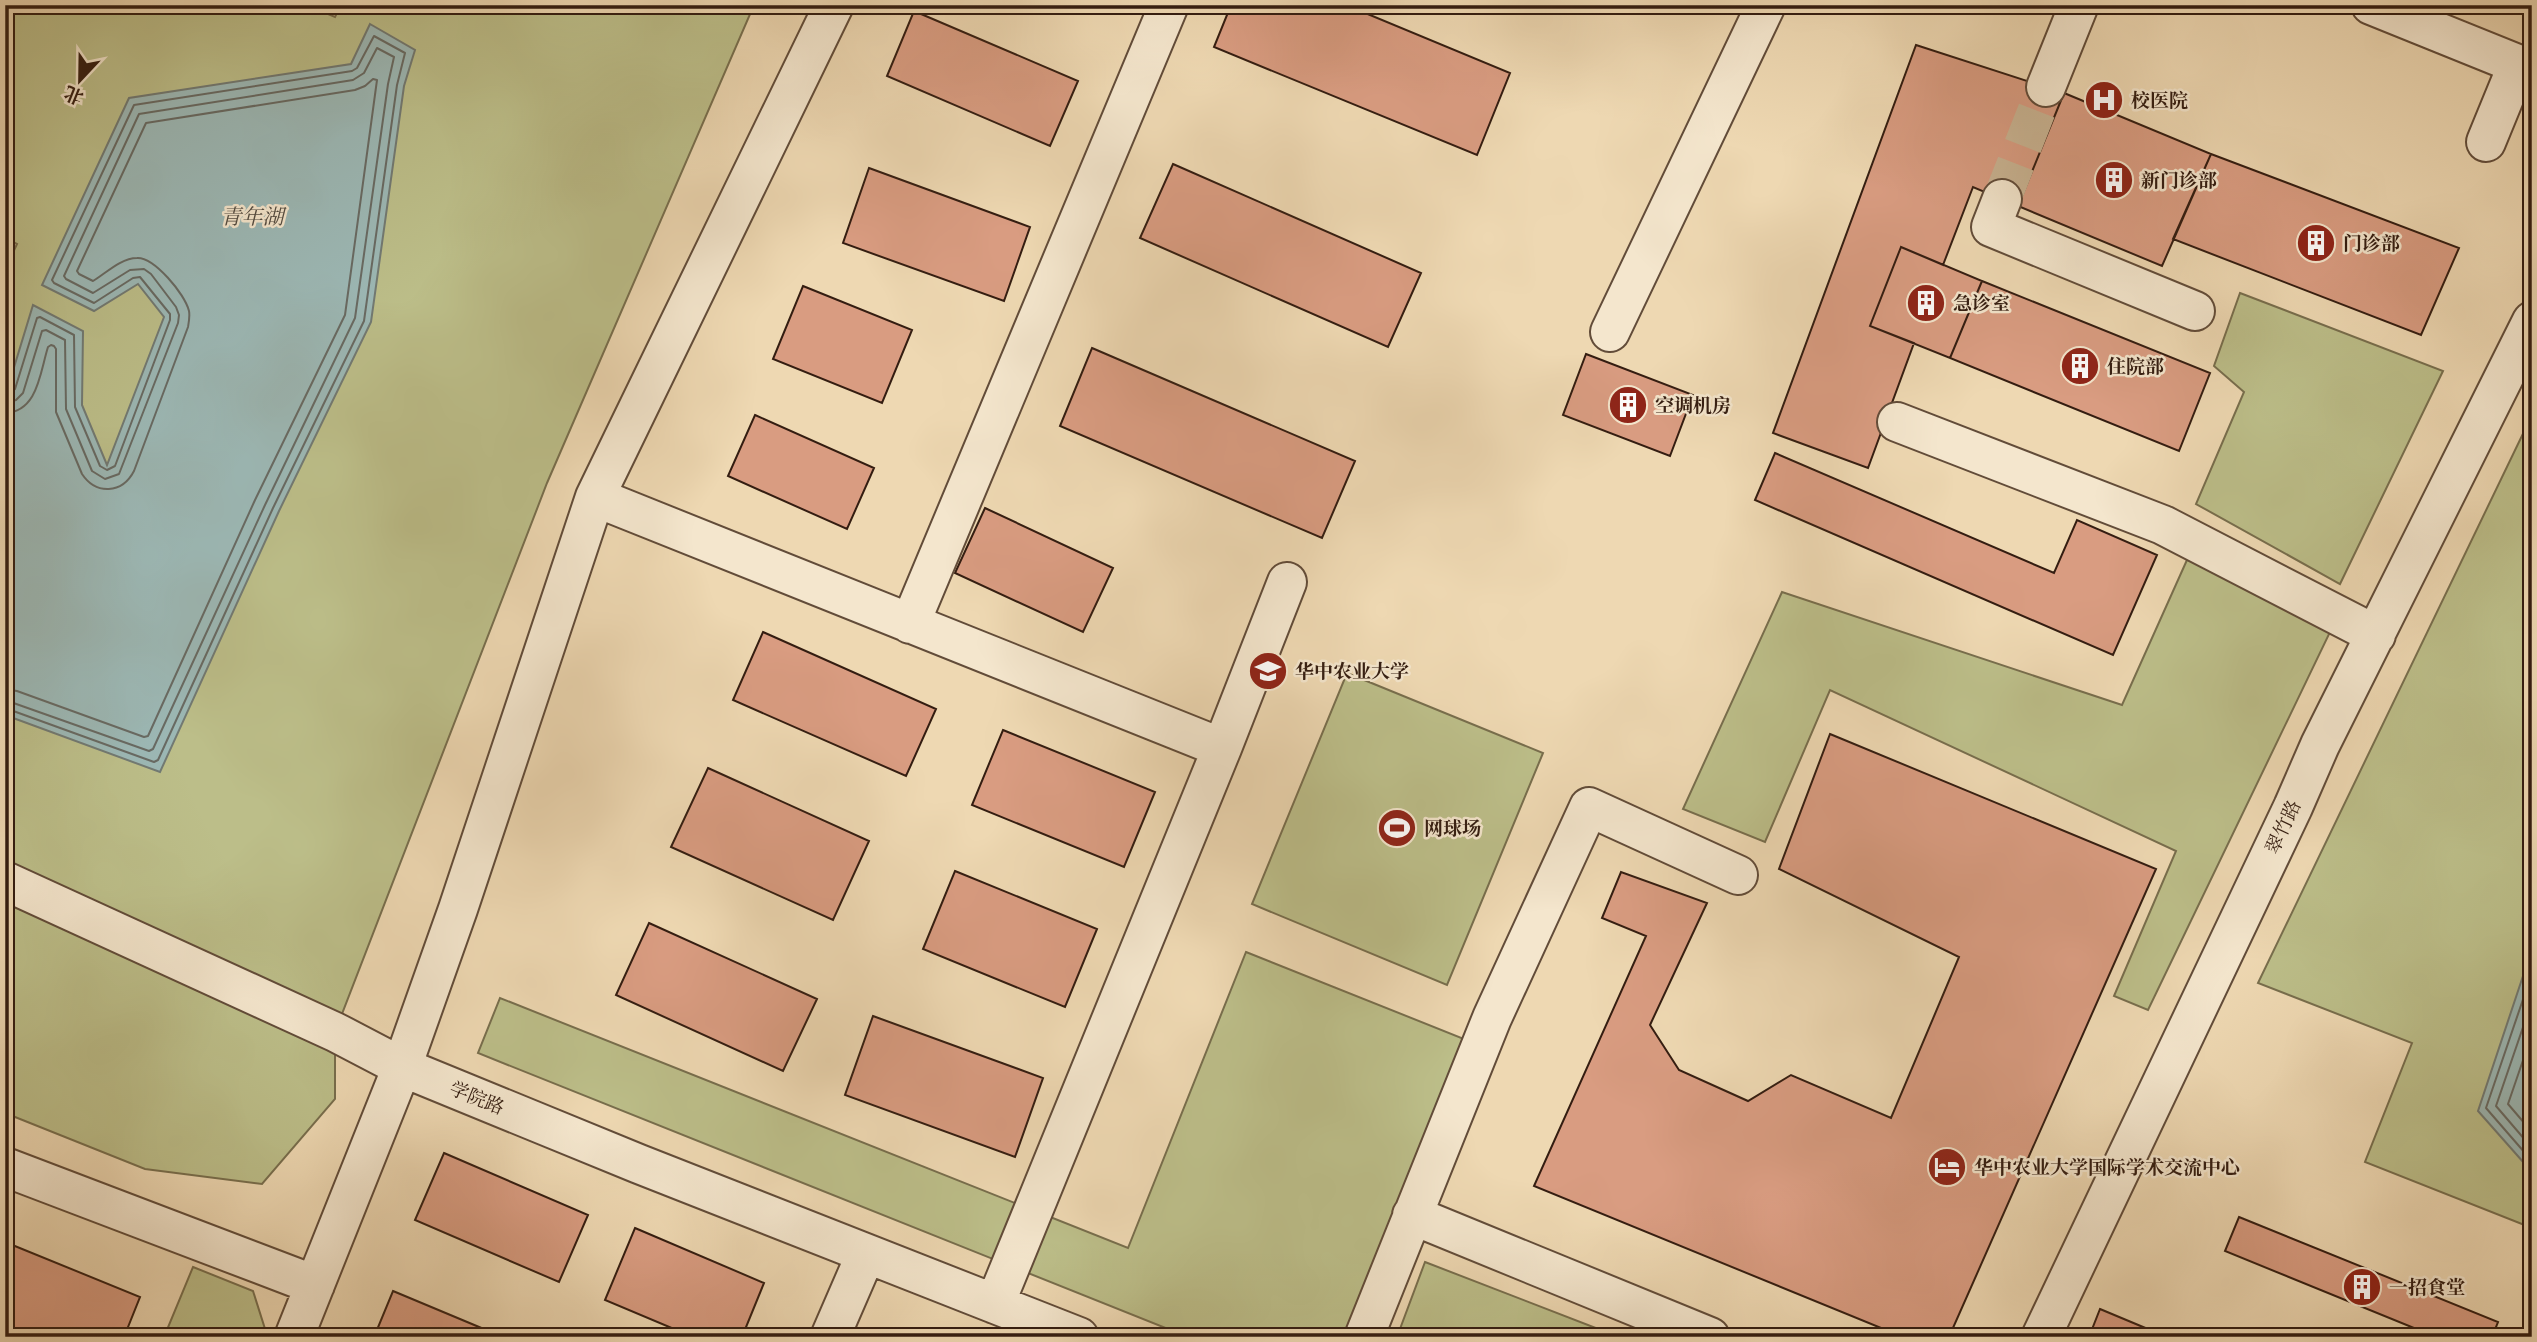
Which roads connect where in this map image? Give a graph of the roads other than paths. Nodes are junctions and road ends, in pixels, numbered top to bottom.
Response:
1 (834, 5) edge
2 (1169, 5) edge
3 (1766, 5) edge
4 (2079, 5) edge
5 (2371, 5) edge
6 (2525, 67) edge
7 (2046, 87) tunnel mouth
8 (2486, 142) dead end
9 (2002, 199) tunnel mouth
10 (2194, 311) dead end
11 (2532, 321) edge
12 (1610, 332) dead end
13 (1897, 422) dead end
14 (595, 497) junction
15 (1287, 582) dead end
16 (910, 624) junction
17 (2376, 635) junction
18 (1222, 748) junction
19 (1738, 875) dead end
20 (5, 881) edge
21 (402, 1067) junction
22 (5, 1167) edge
23 (1412, 1215) junction
24 (866, 1254) junction
25 (316, 1285) junction
26 (995, 1304) junction
27 (295, 1337) edge
28 (830, 1337) edge
29 (1079, 1337) edge
30 (1364, 1337) edge
31 (1710, 1337) edge
32 (2041, 1337) edge

1 - 14 street
2 - 16 street
3 - 12 street
4 - 7 street
5 - 6 street
6 - 8 street
9 - 10 street
11 - 17 street, 翠竹路
13 - 17 street
14 - 16 street
14 - 21 street
15 - 18 street
16 - 18 street
17 - 32 street, 翠竹路
18 - 26 street
19 - 23 street
20 - 21 street, 学院路
21 - 24 street, 学院路
21 - 25 street
22 - 25 street
23 - 30 street
23 - 31 street
24 - 26 street, 学院路
24 - 28 street
25 - 27 street
26 - 29 street, 学院路

